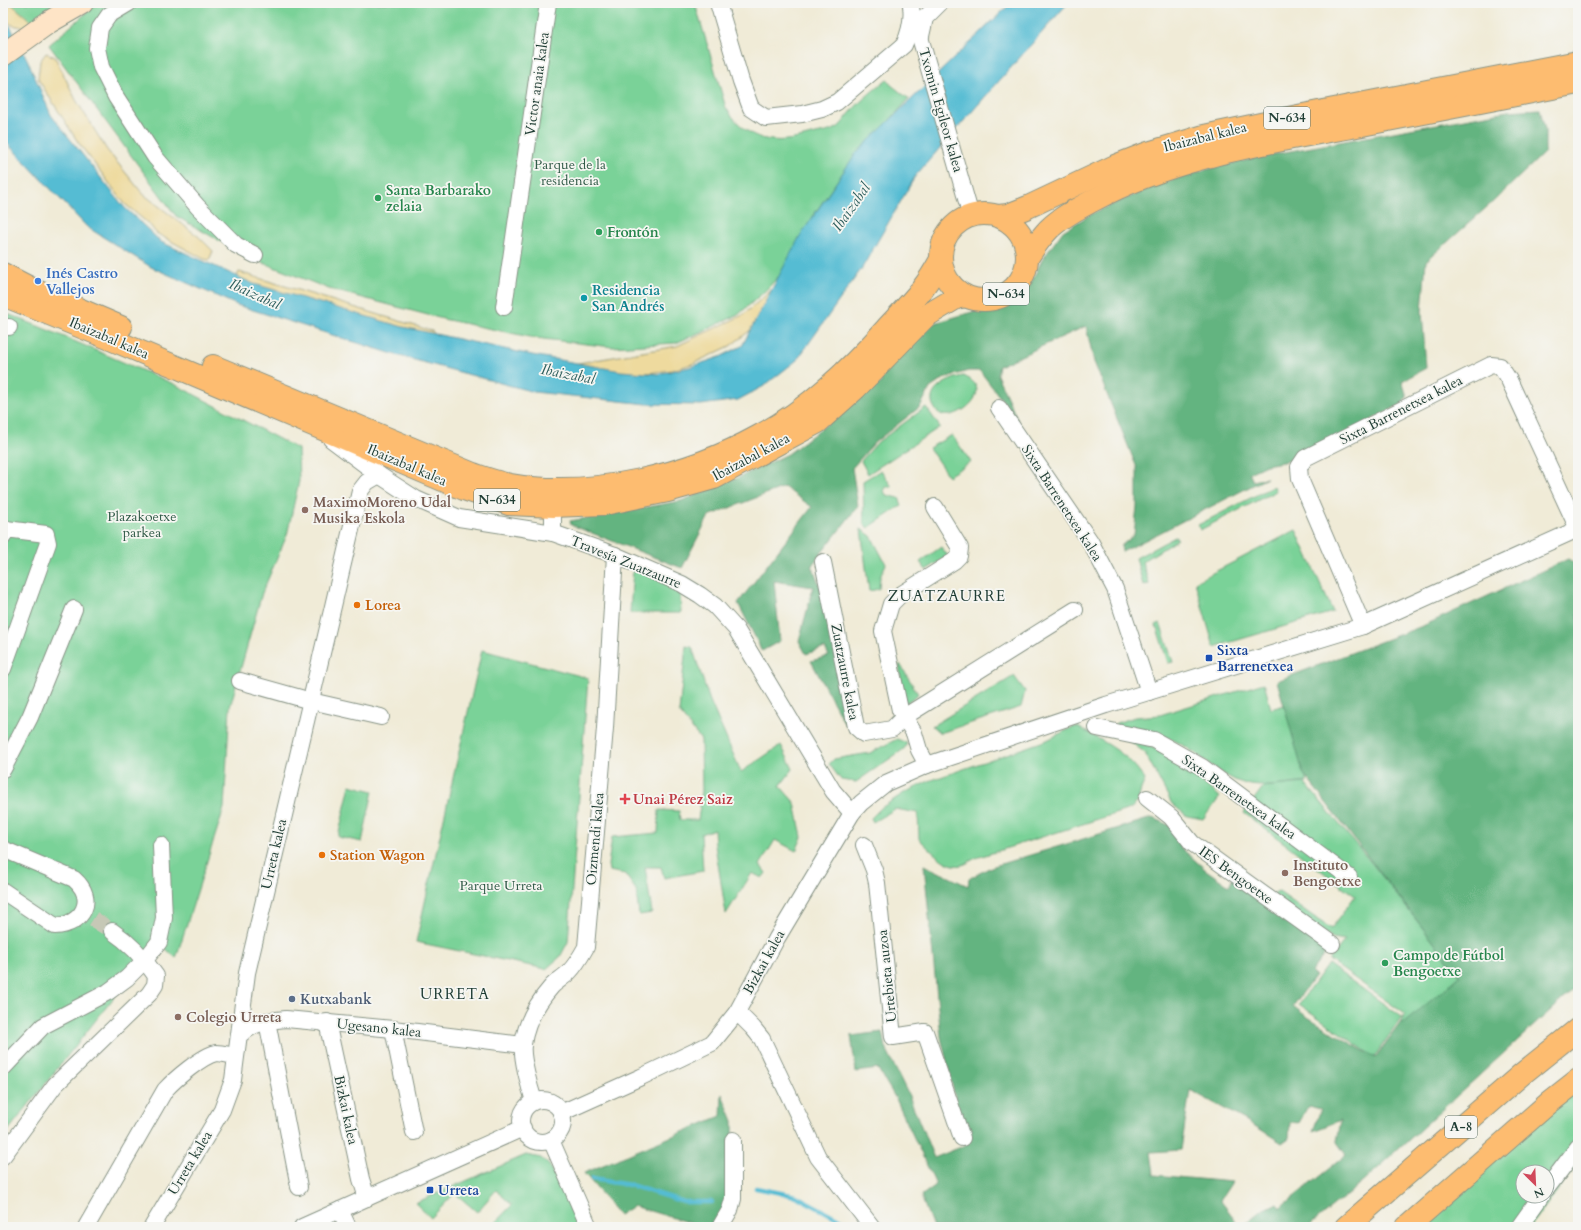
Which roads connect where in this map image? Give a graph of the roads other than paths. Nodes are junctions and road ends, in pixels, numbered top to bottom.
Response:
1 (82, 3) edge
2 (130, 3) edge
3 (548, 3) edge
4 (718, 3) edge
5 (939, 3) edge
6 (911, 9) edge
7 (921, 39) junction
8 (904, 45) junction
9 (3, 55) edge
10 (1578, 62) edge
11 (1578, 83) edge
12 (1003, 215) junction
13 (971, 216) junction
14 (255, 255) dead end
15 (1027, 258) junction
16 (940, 261) junction
17 (3, 274) edge
18 (3, 294) edge
19 (965, 296) junction
20 (504, 307) dead end
21 (1000, 408) dead end
22 (312, 425) junction
23 (379, 475) junction
24 (552, 506) junction
25 (935, 507) dead end
26 (1578, 529) edge
27 (4, 533) edge
28 (553, 533) junction
29 (615, 555) junction
30 (823, 562) dead end
31 (74, 608) dead end
32 (1075, 610) dead end
33 (1363, 626) junction
34 (3, 669) edge
35 (240, 681) dead end
36 (1149, 692) junction
37 (311, 701) junction
38 (381, 717) dead end
39 (904, 717) junction
40 (1096, 728) dead end
41 (924, 761) junction
42 (3, 769) edge
43 (1147, 798) dead end
44 (852, 813) junction
45 (161, 845) dead end
46 (864, 845) dead end
47 (3, 849) edge
48 (1349, 877) dead end
49 (3, 892) edge
50 (112, 931) tunnel mouth
51 (1332, 944) dead end
52 (144, 960) junction
53 (737, 1012) junction
54 (267, 1021) junction
55 (327, 1022) junction
56 (393, 1029) junction
57 (1578, 1029) edge
58 (238, 1035) junction
59 (523, 1045) junction
60 (235, 1056) junction
61 (3, 1068) edge
62 (1578, 1080) edge
63 (534, 1101) junction
64 (561, 1113) junction
65 (523, 1128) junction
66 (414, 1132) dead end
67 (962, 1138) dead end
68 (550, 1140) junction
69 (733, 1140) dead end
70 (1578, 1147) edge
71 (3, 1156) edge
72 (1555, 1177) edge
73 (299, 1187) dead end
74 (367, 1198) junction
75 (1535, 1204) edge
76 (340, 1210) junction
77 (86, 1227) edge
78 (152, 1227) edge
79 (302, 1227) edge
80 (348, 1227) edge
81 (589, 1227) edge
82 (720, 1227) edge
83 (872, 1227) edge
84 (1346, 1227) edge
85 (1406, 1227) edge
86 (1519, 1227) edge

1 - 9 street
2 - 14 street
3 - 20 street, Victor anaia kalea
4 - 8 street, Txomin Egileor kalea
5 - 6 street
5 - 7 street
6 - 7 street, Txomin Egileor kalea
6 - 8 street, Txomin Egileor kalea
7 - 8 street
7 - 13 street, Txomin Egileor kalea
10 - 12 highway, Ibaizabal kalea / N-634
11 - 15 highway, Ibaizabal kalea / N-634
12 - 13 highway, N-634
12 - 15 highway, N-634
13 - 16 highway, N-634
15 - 19 highway, N-634
16 - 17 highway, Ibaizabal kalea / N-634
16 - 19 highway, N-634
18 - 22 highway, Ibaizabal kalea / N-634
19 - 24 highway, Ibaizabal kalea / N-634
21 - 36 street, Sixta Barrenetxea kalea
22 - 23 street, Travesía Zuatzaurre
22 - 24 highway, Ibaizabal kalea / N-634
23 - 28 street, Travesía Zuatzaurre
23 - 37 street, Urreta kalea
24 - 28 street
25 - 39 street
26 - 33 street, Sixta Barrenetxea kalea
26 - 33 street, Sixta Barrenetxea kalea
27 - 34 street
28 - 29 street, Travesía Zuatzaurre
29 - 44 street, Travesía Zuatzaurre
29 - 59 street, Oizmendi kalea
30 - 39 street, Zuatzaurre kalea
31 - 42 street
32 - 39 street, Zuatzaurre kalea
33 - 36 street, Sixta Barrenetxea kalea
35 - 37 street
36 - 41 street, Sixta Barrenetxea kalea
37 - 38 street
37 - 58 street, Urreta kalea
39 - 41 street
40 - 48 street, Sixta Barrenetxea kalea
41 - 44 street, Bizkai kalea
43 - 51 street, IES Bengoetxe
44 - 53 street, Bizkai kalea
45 - 52 street
46 - 67 street, Urtebieta auzoa
47 - 49 street
50 - 52 street
52 - 61 street
52 - 71 street
53 - 64 street, Bizkai kalea
53 - 83 street
54 - 55 street, Ugesano kalea
54 - 58 street, Ugesano kalea
54 - 73 street
55 - 56 street, Ugesano kalea
55 - 74 street, Bizkai kalea
56 - 59 street, Ugesano kalea
56 - 66 street
57 - 84 highway, A-8
58 - 60 street, Urreta kalea
59 - 63 street, Oizmendi kalea
60 - 77 street
60 - 78 street, Urreta kalea
62 - 85 highway
63 - 64 street
63 - 65 street
64 - 68 street
65 - 68 street
65 - 74 street
68 - 81 street
69 - 82 street
70 - 72 street
74 - 76 street
75 - 86 street
76 - 79 street
76 - 80 street

